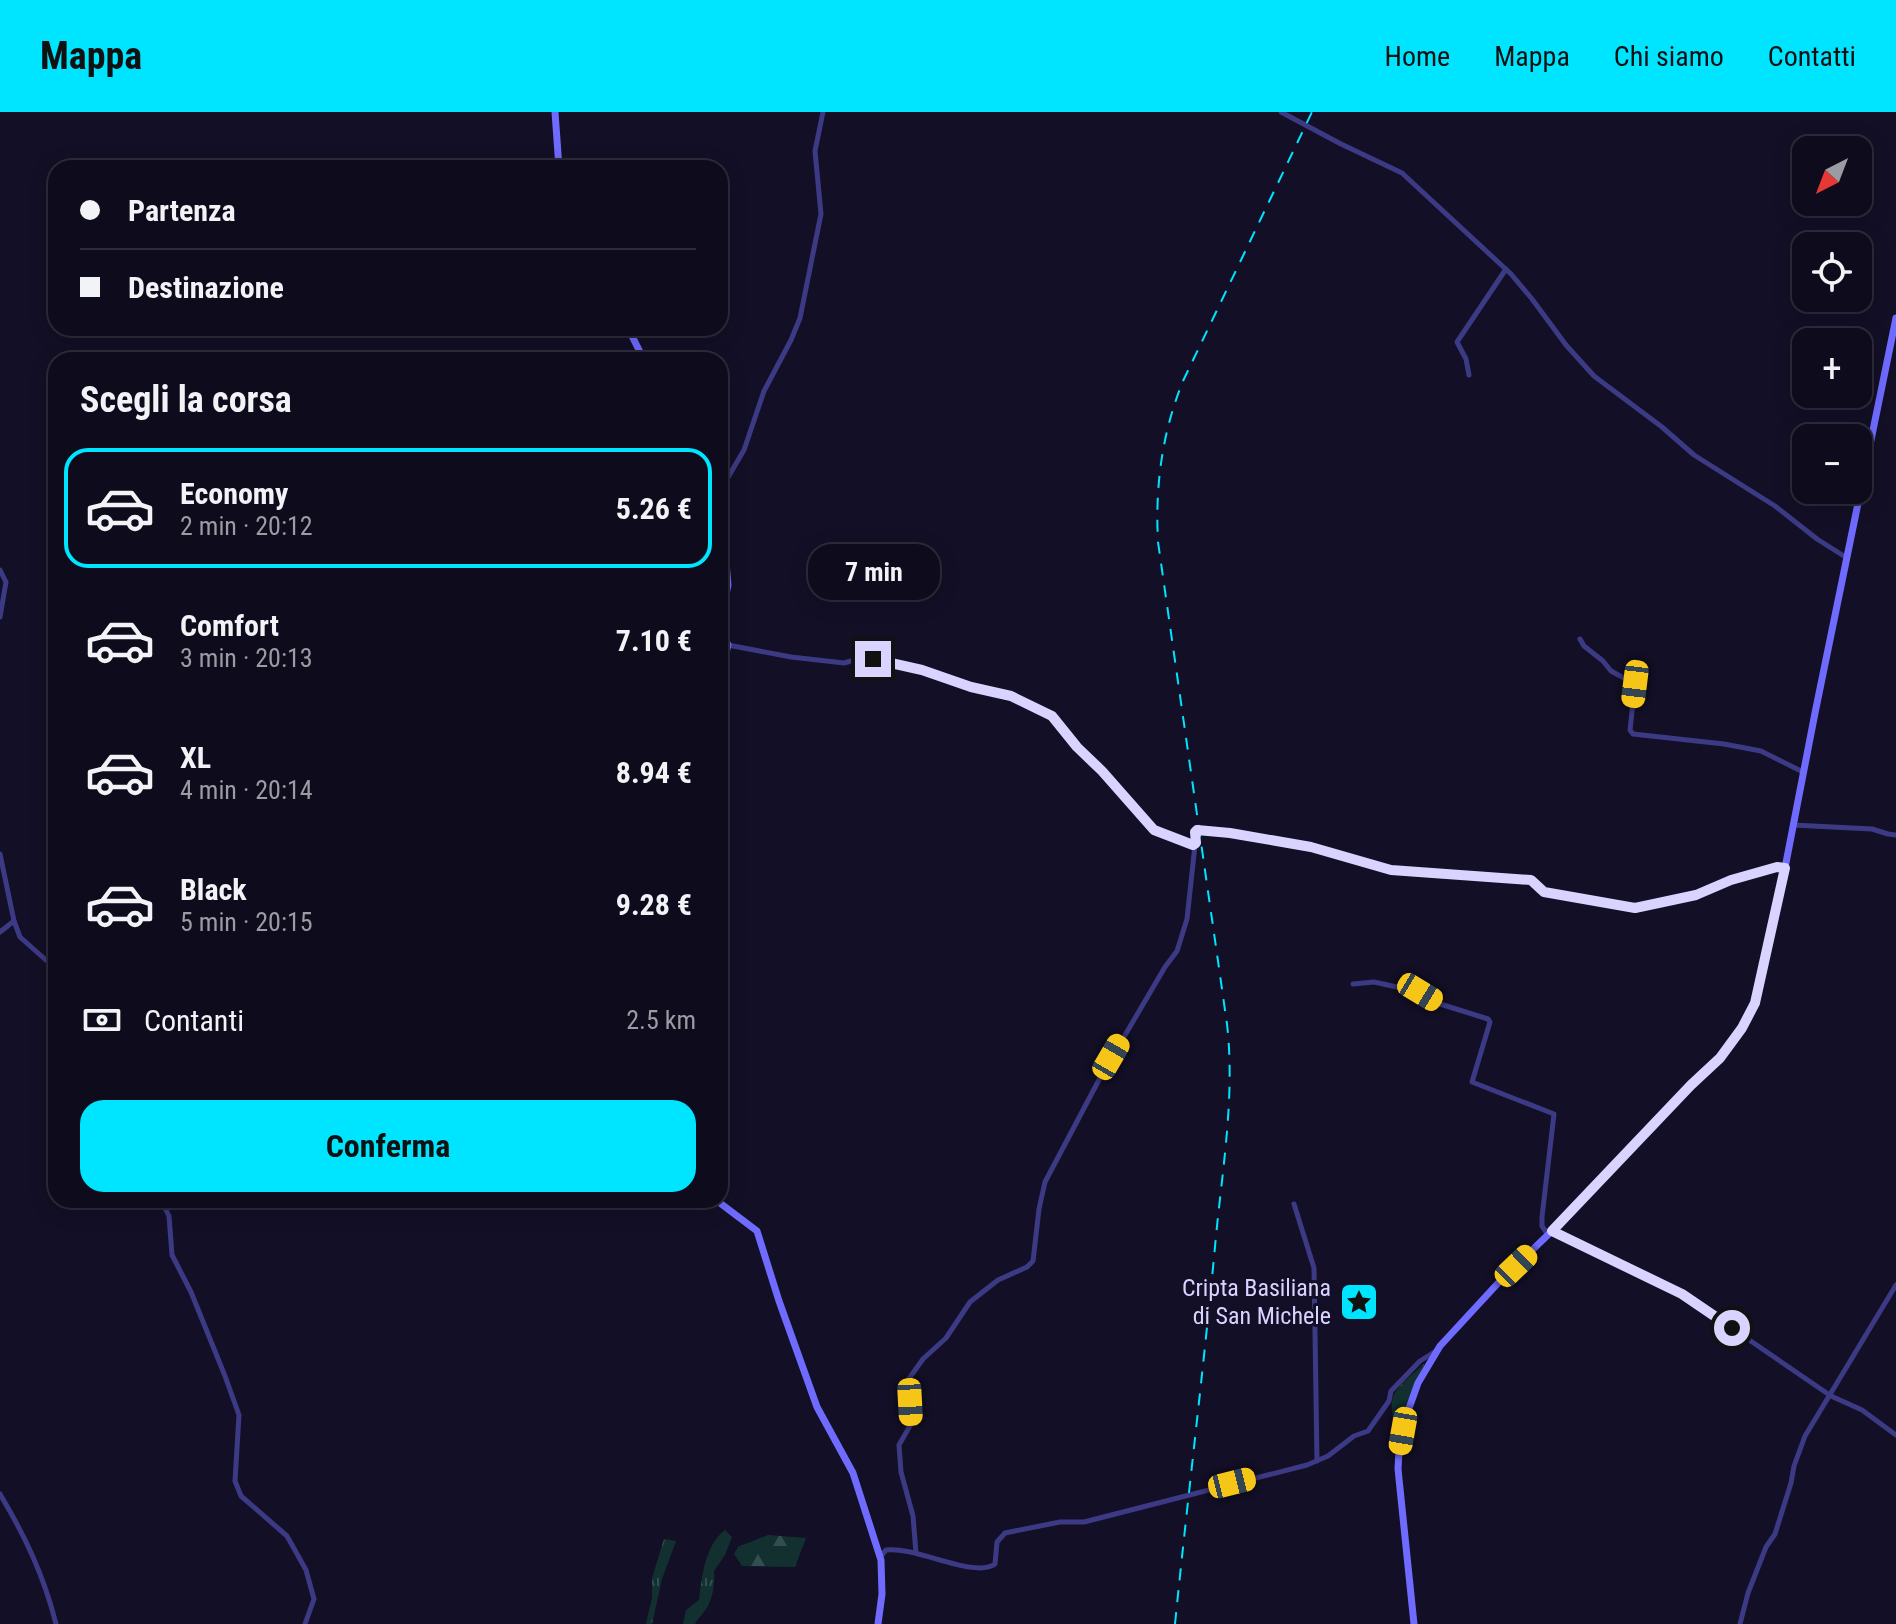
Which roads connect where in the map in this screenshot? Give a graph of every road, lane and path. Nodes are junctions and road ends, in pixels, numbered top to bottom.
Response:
1 (555, 112) edge
2 (823, 112) edge
3 (1281, 112) edge
4 (558, 160) edge
5 (1506, 269) junction
6 (1896, 318) edge
7 (1469, 375) dead end
8 (728, 477) edge
9 (1848, 559) junction
10 (0, 570) edge
11 (0, 617) edge
12 (1580, 639) dead end
13 (728, 645) edge
14 (1804, 773) junction
15 (1793, 825) junction
16 (1896, 835) edge
17 (1195, 845) junction
18 (0, 854) edge
19 (1785, 868) junction
20 (14, 921) junction
21 (0, 932) edge
22 (48, 962) edge
23 (1353, 984) dead end
24 (1294, 1204) dead end
25 (165, 1208) edge
26 (728, 1208) edge
27 (1550, 1233) junction
28 (1896, 1285) edge
29 (1437, 1351) junction
30 (1831, 1396) junction
31 (1896, 1435) edge
32 (1317, 1461) junction
33 (0, 1494) edge
34 (916, 1553) junction
35 (880, 1557) junction
36 (56, 1624) edge
37 (305, 1624) edge
38 (878, 1624) edge
39 (1414, 1624) edge
40 (1740, 1624) edge

1 - 4 main road
2 - 8 street
3 - 5 street
5 - 7 street
5 - 9 street
6 - 9 main road
9 - 14 main road
10 - 11 street
12 - 14 street
13 - 17 street
14 - 15 main road
15 - 16 street
15 - 19 main road
17 - 19 street
17 - 34 street
18 - 20 street
19 - 27 main road
20 - 21 street
20 - 22 street
23 - 27 street
24 - 32 street
25 - 37 street
26 - 35 main road
27 - 29 main road
27 - 30 street
28 - 30 street
29 - 32 street
29 - 39 main road
30 - 31 street
30 - 40 street
32 - 34 street
33 - 36 street
34 - 35 street
35 - 38 main road

